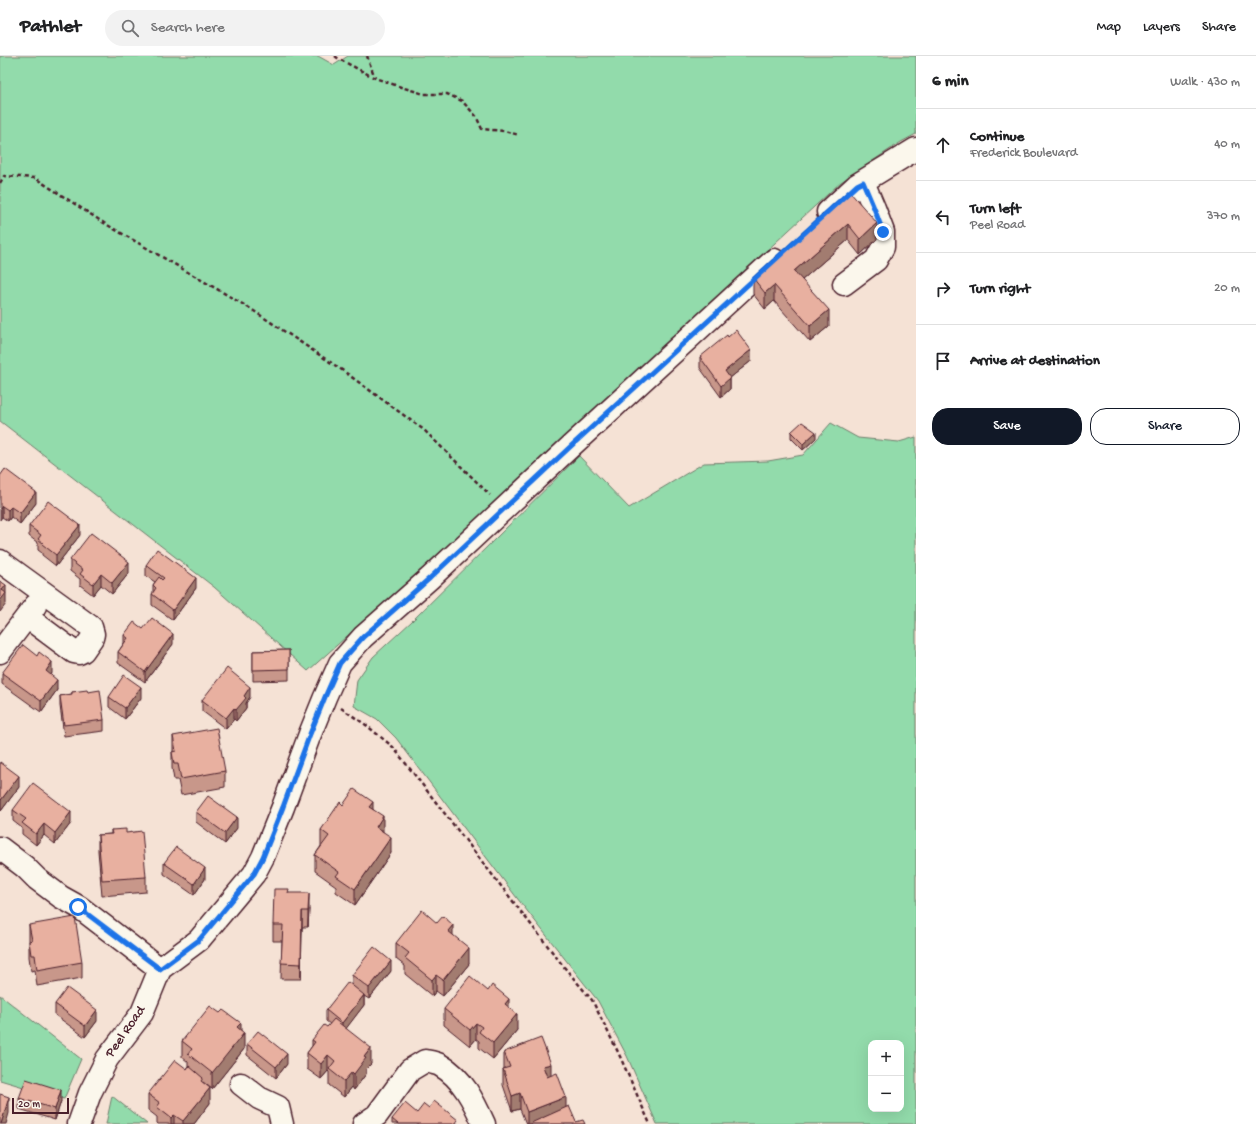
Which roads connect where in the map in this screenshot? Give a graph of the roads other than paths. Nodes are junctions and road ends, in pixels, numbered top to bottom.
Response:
1 (916, 148) edge
2 (863, 182) junction
3 (811, 227) edge
4 (788, 248) edge
5 (844, 284) dead end
6 (0, 561) edge
7 (44, 594) junction
8 (27, 617) junction
9 (0, 652) edge
10 (0, 848) edge
11 (160, 969) junction
12 (241, 1084) dead end
13 (79, 1124) edge
14 (282, 1124) edge
15 (364, 1124) edge
16 (484, 1124) edge

1 - 2 street
2 - 3 street
2 - 5 street
4 - 11 street
6 - 7 street
7 - 8 street
7 - 8 street
8 - 9 street
10 - 11 street
11 - 13 street, Peel Road
12 - 14 street
15 - 16 street

